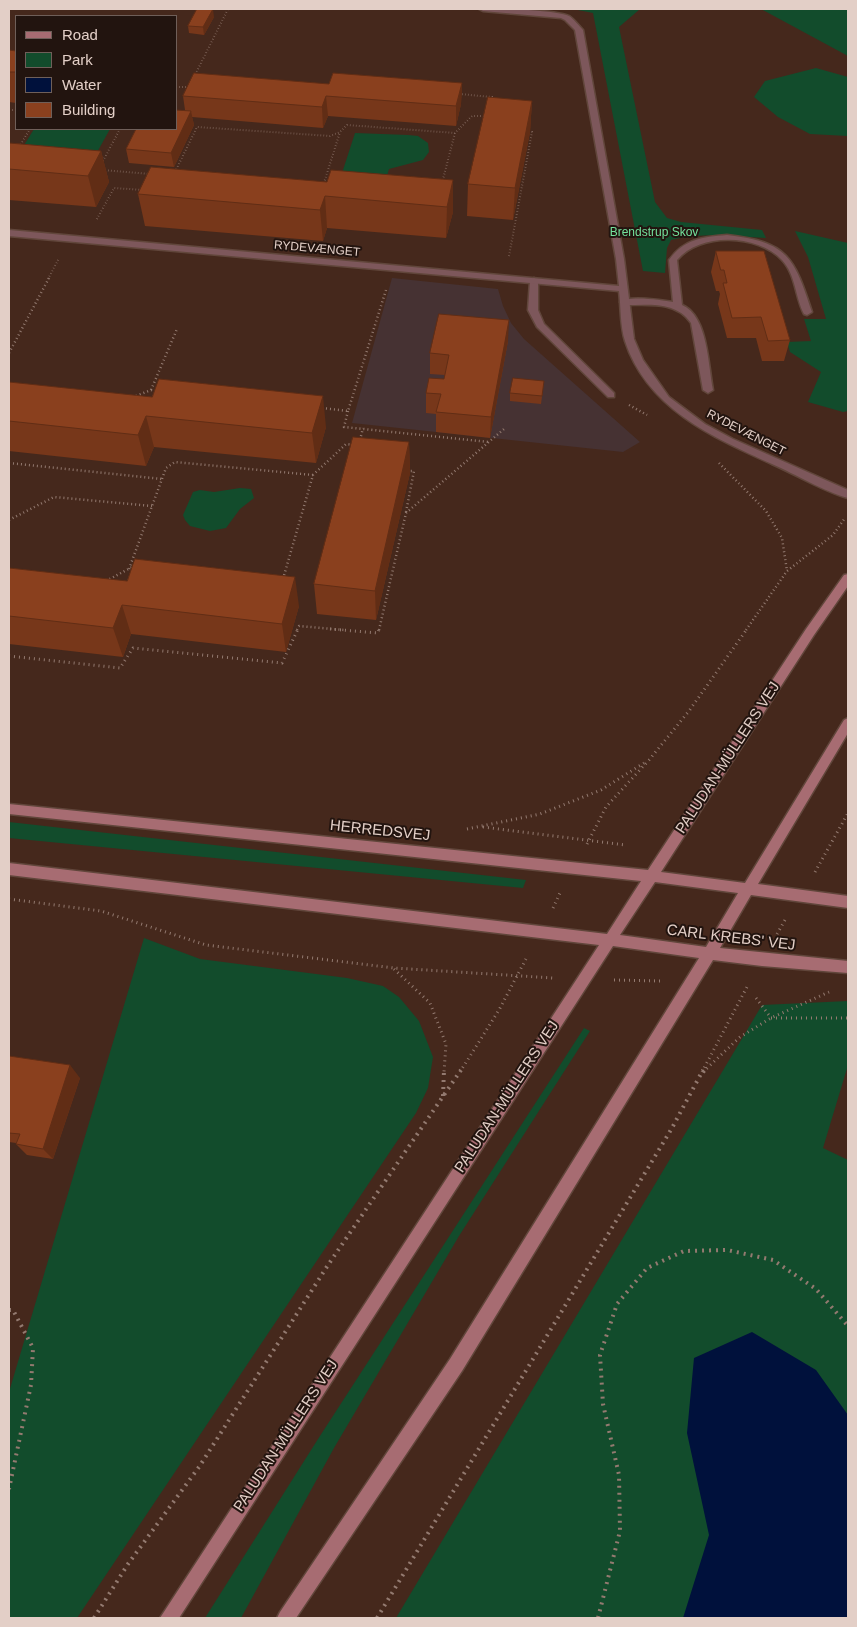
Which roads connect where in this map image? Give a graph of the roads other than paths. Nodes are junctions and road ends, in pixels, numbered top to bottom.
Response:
1 (483, 9) edge
2 (9, 234) edge
3 (534, 281) junction
4 (623, 289) junction
5 (625, 302) junction
6 (678, 305) junction
7 (807, 312) dead end
8 (708, 390) dead end
9 (611, 395) dead end
10 (848, 494) edge
11 (848, 578) edge
12 (848, 723) edge
13 (9, 809) edge
14 (9, 869) edge
15 (652, 876) junction
16 (748, 888) junction
17 (848, 902) edge
18 (610, 940) junction
19 (709, 953) junction
20 (848, 967) edge
21 (169, 1618) edge
22 (286, 1618) edge

1 - 4 street, RYDEVÆNGET
2 - 3 street, RYDEVÆNGET
3 - 4 street, RYDEVÆNGET
3 - 9 street
4 - 5 street, RYDEVÆNGET
5 - 6 street
5 - 10 street, RYDEVÆNGET
6 - 7 street
6 - 8 street
11 - 15 street, PALUDAN-MÜLLERS VEJ
12 - 16 street
13 - 15 street, HERREDSVEJ
14 - 18 street
15 - 16 street, HERREDSVEJ
15 - 18 street, PALUDAN-MÜLLERS VEJ
16 - 17 street
16 - 19 street
18 - 19 street, CARL KREBS' VEJ
18 - 21 street, PALUDAN-MÜLLERS VEJ
19 - 20 street, CARL KREBS' VEJ
19 - 22 street

